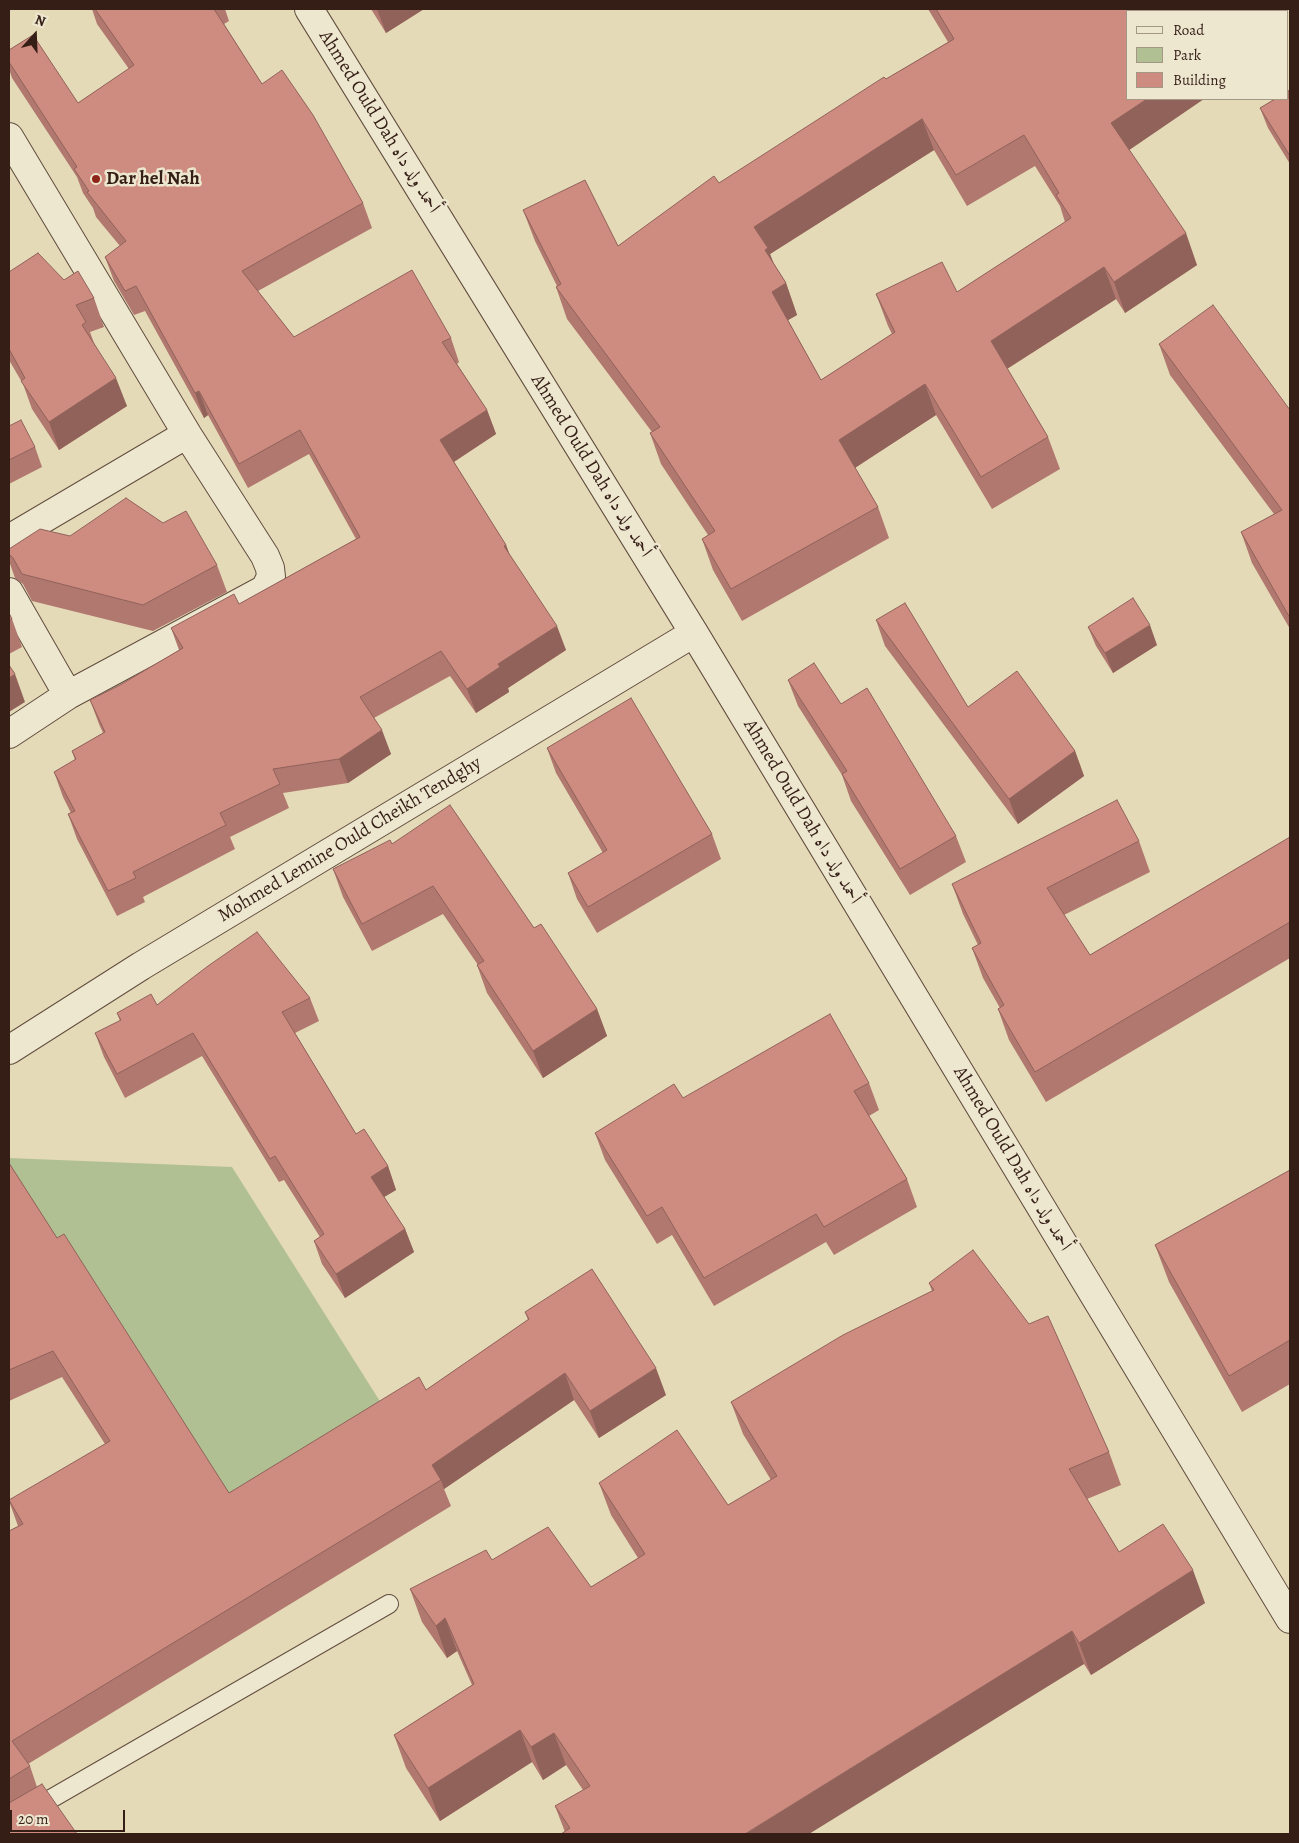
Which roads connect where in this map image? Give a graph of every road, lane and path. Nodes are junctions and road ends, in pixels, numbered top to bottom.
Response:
1 (309, 9) edge
2 (9, 137) edge
3 (188, 434) junction
4 (9, 539) edge
5 (9, 592) edge
6 (694, 633) junction
7 (68, 695) junction
8 (9, 734) edge
9 (9, 1050) edge
10 (389, 1604) dead end
11 (1290, 1619) edge
12 (9, 1823) edge

1 - 6 street, Ahmed Ould Dah أحمد ولد داه
2 - 3 street
3 - 4 street
3 - 7 street
5 - 7 street
6 - 9 street, Mohmed Lemine Ould Cheikh Tendghy
6 - 11 street, Ahmed Ould Dah أحمد ولد داه
7 - 8 street
10 - 12 lane

